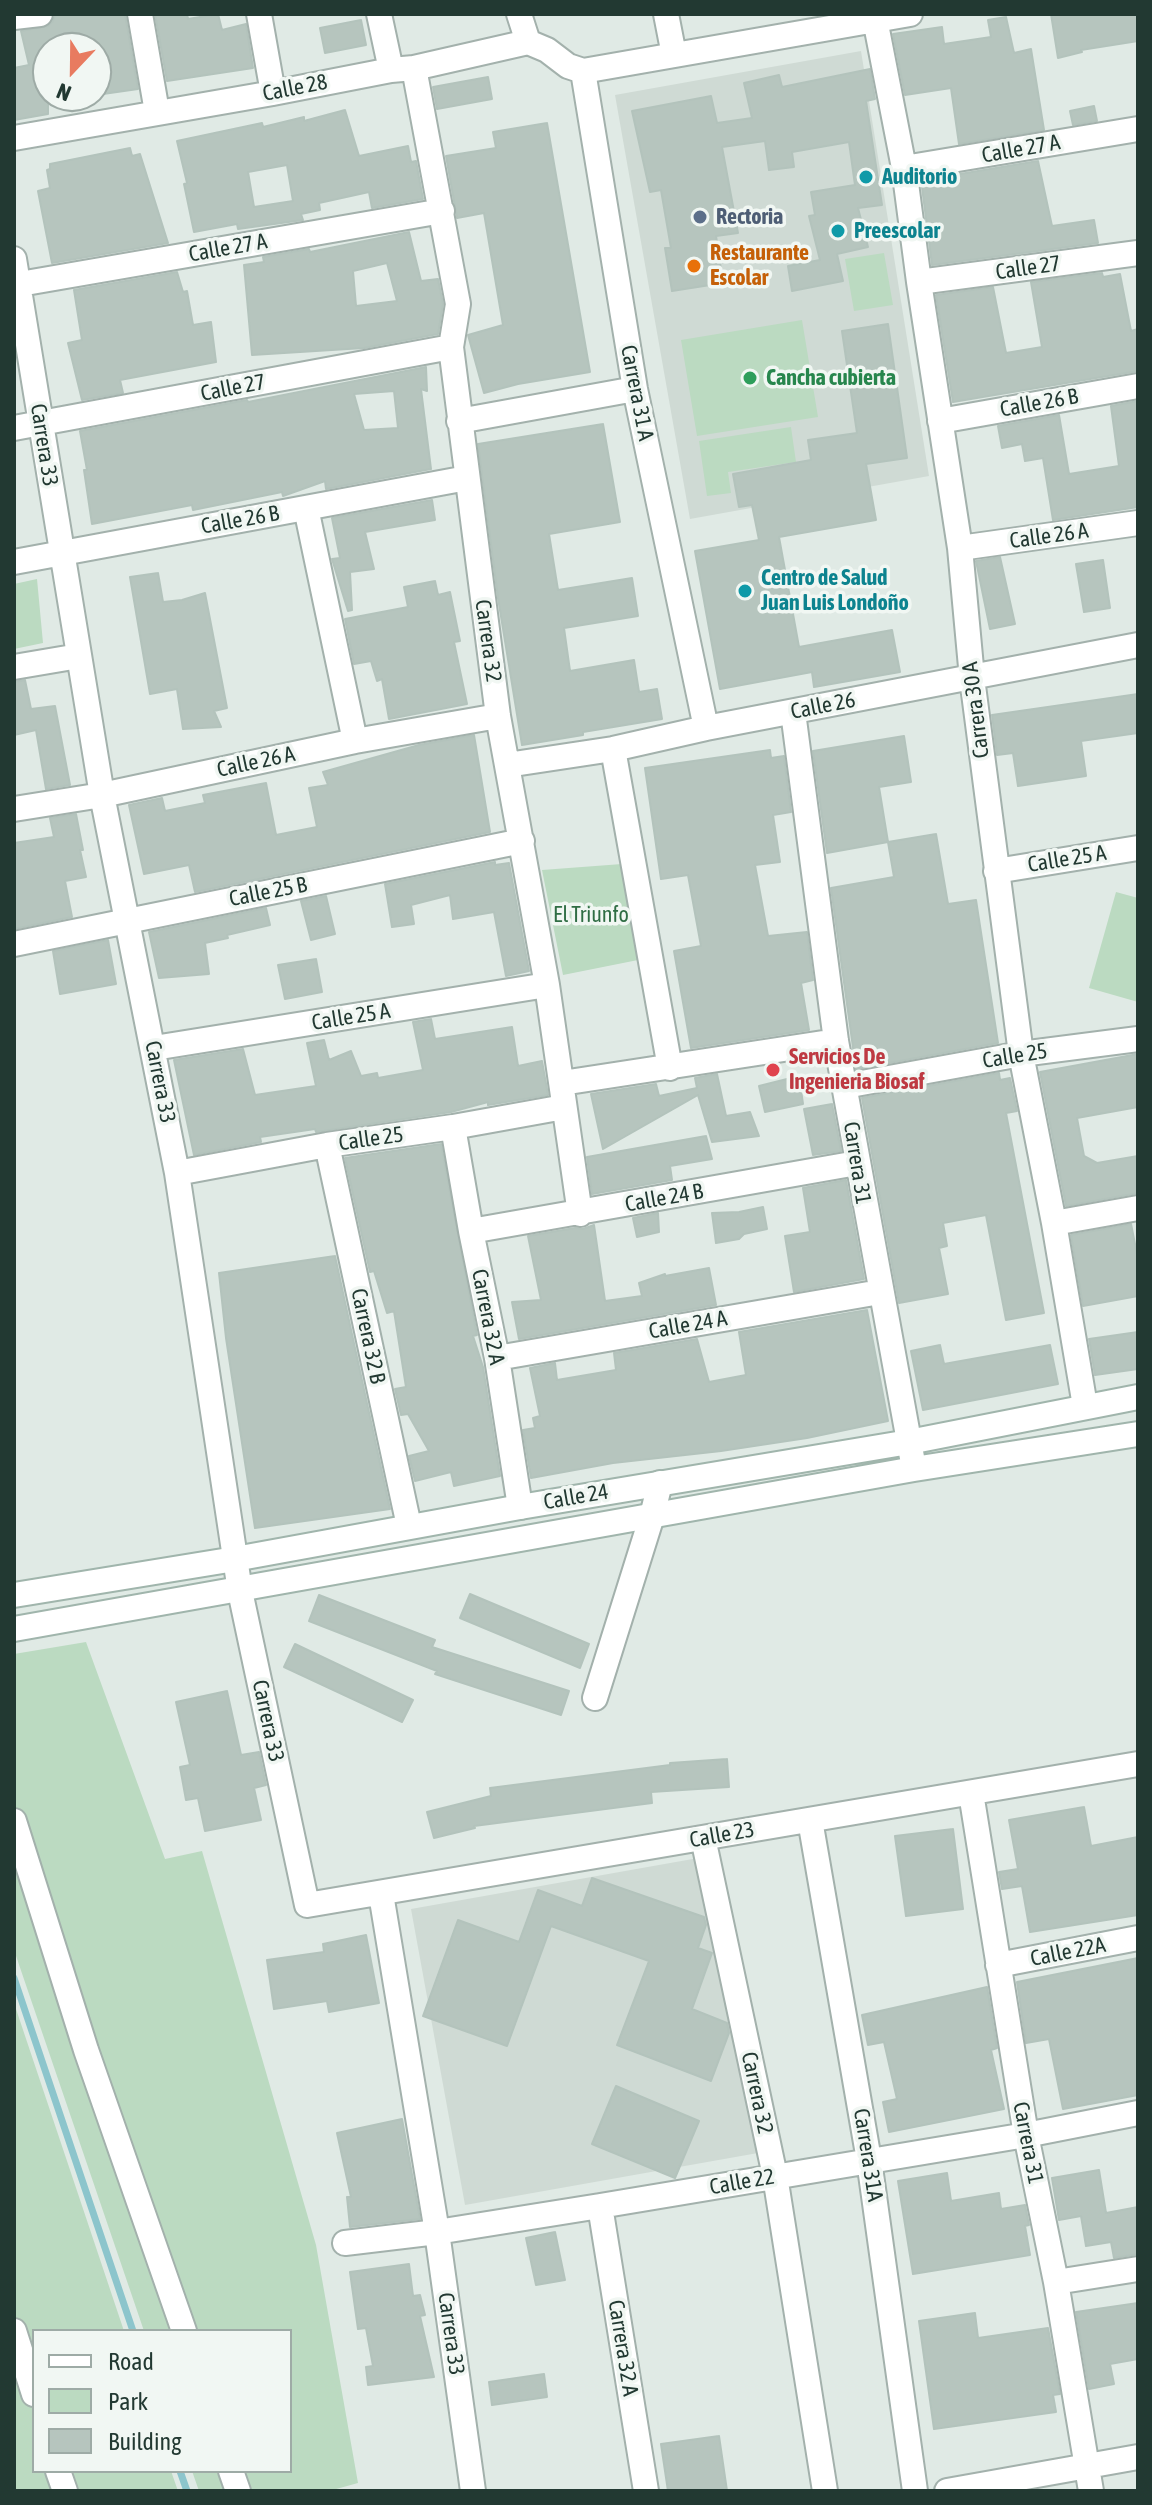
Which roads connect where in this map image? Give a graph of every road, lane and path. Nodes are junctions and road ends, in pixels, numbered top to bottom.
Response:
1 (40, 14) edge
2 (140, 14) edge
3 (259, 14) edge
4 (379, 14) edge
5 (519, 14) edge
6 (666, 14) edge
7 (910, 14) edge
8 (14, 17) edge
9 (874, 17) edge
10 (528, 42) junction
11 (674, 55) junction
12 (576, 68) junction
13 (402, 69) junction
14 (273, 93) junction
15 (157, 112) junction
16 (1138, 129) edge
17 (14, 138) edge
18 (904, 168) junction
19 (442, 211) junction
20 (1138, 253) edge
21 (14, 259) edge
22 (919, 282) junction
23 (16, 285) edge
24 (451, 347) junction
25 (1138, 386) edge
26 (635, 389) junction
27 (459, 421) junction
28 (940, 421) junction
29 (41, 424) junction
30 (14, 428) edge
31 (467, 478) junction
32 (306, 508) junction
33 (1138, 523) edge
34 (960, 548) junction
35 (62, 552) junction
36 (14, 562) edge
37 (1138, 645) edge
38 (79, 656) junction
39 (14, 667) edge
40 (972, 678) junction
41 (793, 712) junction
42 (498, 716) junction
43 (706, 728) junction
44 (355, 741) junction
45 (613, 749) junction
46 (507, 765) junction
47 (102, 795) junction
48 (14, 809) edge
49 (522, 841) junction
50 (1138, 848) edge
51 (996, 871) junction
52 (126, 921) junction
53 (14, 944) edge
54 (547, 985) junction
55 (1138, 1039) edge
56 (836, 1041) junction
57 (154, 1048) junction
58 (1021, 1054) junction
59 (670, 1068) junction
60 (845, 1086) junction
61 (563, 1095) junction
62 (453, 1127) junction
63 (327, 1145) junction
64 (857, 1163) junction
65 (177, 1173) junction
66 (1138, 1208) edge
67 (580, 1214) junction
68 (1054, 1223) junction
69 (471, 1231) junction
70 (880, 1292) junction
71 (497, 1358) junction
72 (1138, 1397) edge
73 (1085, 1406) junction
74 (1138, 1434) edge
75 (909, 1442) junction
76 (914, 1469) junction
77 (660, 1483) junction
78 (520, 1507) junction
79 (652, 1516) junction
80 (409, 1526) junction
81 (235, 1559) junction
82 (240, 1591) junction
83 (15, 1595) edge
84 (20, 1626) edge
85 (595, 1698) dead end
86 (1138, 1764) edge
87 (971, 1793) junction
88 (810, 1820) junction
89 (14, 1821) edge
90 (703, 1838) junction
91 (381, 1894) junction
92 (307, 1905) joint
93 (1138, 1938) edge
94 (998, 1965) junction
95 (1138, 2113) edge
96 (1026, 2135) junction
97 (869, 2160) junction
98 (775, 2176) junction
99 (600, 2206) junction
100 (437, 2232) junction
101 (345, 2243) dead end
102 (1138, 2269) edge
103 (1056, 2282) junction
104 (183, 2329) edge
105 (14, 2331) edge
106 (32, 2388) edge
107 (1138, 2457) edge
108 (1087, 2466) junction
109 (953, 2490) edge
110 (473, 2491) edge
111 (646, 2491) edge
112 (825, 2491) edge
113 (915, 2491) edge
114 (1091, 2491) edge

1 - 8 street
2 - 15 street
3 - 14 street
4 - 13 street, Carrera 32
5 - 10 street
6 - 11 street
7 - 9 street
9 - 11 street
9 - 18 street, Carrera 30 A
10 - 12 street
10 - 13 street, Calle 28
11 - 12 street
12 - 26 street, Carrera 31 A
13 - 14 street, Calle 28
13 - 19 street, Carrera 32
14 - 15 street, Calle 28
15 - 17 street, Calle 28
16 - 18 street, Calle 27 A
18 - 22 street, Carrera 30 A
19 - 23 street, Calle 27 A
19 - 24 street, Carrera 32
20 - 22 street, Calle 27
21 - 23 street, Carrera 33
22 - 28 street, Carrera 30 A
23 - 29 street, Carrera 33
24 - 27 street, Carrera 32
24 - 29 street, Calle 27
25 - 28 street, Calle 26 B
26 - 27 street
26 - 43 street, Carrera 31 A
27 - 31 street, Carrera 32
28 - 34 street, Carrera 30 A
29 - 30 street, Calle 27
29 - 35 street, Carrera 33
31 - 32 street, Calle 26 B
31 - 42 street, Carrera 32
32 - 35 street, Calle 26 B
32 - 44 street
33 - 34 street, Calle 26 A
34 - 40 street, Carrera 30 A
35 - 36 street, Calle 26 B
35 - 38 street, Carrera 33
37 - 40 street, Calle 26
38 - 39 street
38 - 47 street, Carrera 33
40 - 41 street, Calle 26
40 - 51 street, Carrera 30 A
41 - 43 street, Calle 26
41 - 56 street, Carrera 31
42 - 44 street, Calle 26 A
42 - 46 street, Carrera 32
43 - 45 street, Calle 26
44 - 47 street, Calle 26 A
45 - 46 street, Calle 26
45 - 59 street
46 - 49 street, Carrera 32
47 - 48 street, Calle 26 A
47 - 52 street, Carrera 33
49 - 52 street, Calle 25 B
49 - 54 street, Carrera 32
50 - 51 street, Calle 25 A
51 - 58 street, Carrera 30 A
52 - 53 street, Calle 25 B
52 - 57 street, Carrera 33
54 - 57 street, Calle 25 A
54 - 61 street, Carrera 32
55 - 58 street, Calle 25
56 - 59 street, Calle 25
56 - 60 street, Carrera 31
57 - 65 street, Carrera 33
58 - 60 street, Calle 25
58 - 68 street, Carrera 30 A
59 - 61 street, Calle 25
60 - 64 street, Carrera 31
61 - 62 street, Calle 25
61 - 67 street, Carrera 32
62 - 63 street, Calle 25
62 - 69 street, Carrera 32 A
63 - 65 street, Calle 25
63 - 80 street, Carrera 32 B
64 - 67 street, Calle 24 B
64 - 70 street, Carrera 31
65 - 81 street, Carrera 33
66 - 68 street
67 - 69 street, Calle 24 B
68 - 73 street, Carrera 30 A
69 - 71 street, Carrera 32 A
70 - 71 street, Calle 24 A
70 - 75 street, Carrera 31
71 - 78 street, Carrera 32 A
72 - 73 street, Calle 24
73 - 75 street, Calle 24
74 - 76 street, Calle 24
75 - 76 street, Carrera 31
75 - 77 street, Calle 24
76 - 79 street, Calle 24
77 - 78 street, Calle 24
77 - 79 street
78 - 80 street, Calle 24
79 - 82 street, Calle 24
79 - 85 street
80 - 81 street, Calle 24
81 - 82 street, Carrera 33
81 - 83 street, Calle 24
82 - 84 street, Calle 24
82 - 92 street, Carrera 33
86 - 87 street, Calle 23
87 - 88 street, Calle 23
87 - 94 street, Carrera 31
88 - 90 street, Calle 23
88 - 97 street, Carrera 31A
89 - 104 street
90 - 91 street, Calle 23
90 - 98 street, Carrera 32
91 - 92 street, Calle 23
91 - 100 street, Carrera 33
93 - 94 street, Calle 22A
94 - 96 street, Carrera 31
95 - 96 street, Calle 22
96 - 97 street, Calle 22
96 - 103 street, Carrera 31
97 - 98 street, Calle 22
97 - 113 street, Carrera 31A
98 - 99 street, Calle 22
98 - 112 street, Carrera 32
99 - 100 street, Calle 22
99 - 111 street, Carrera 32 A
100 - 101 street, Calle 22
100 - 110 street, Carrera 33
102 - 103 street
103 - 108 street, Carrera 31
105 - 106 street
107 - 108 street
108 - 109 street
108 - 114 street, Carrera 31

